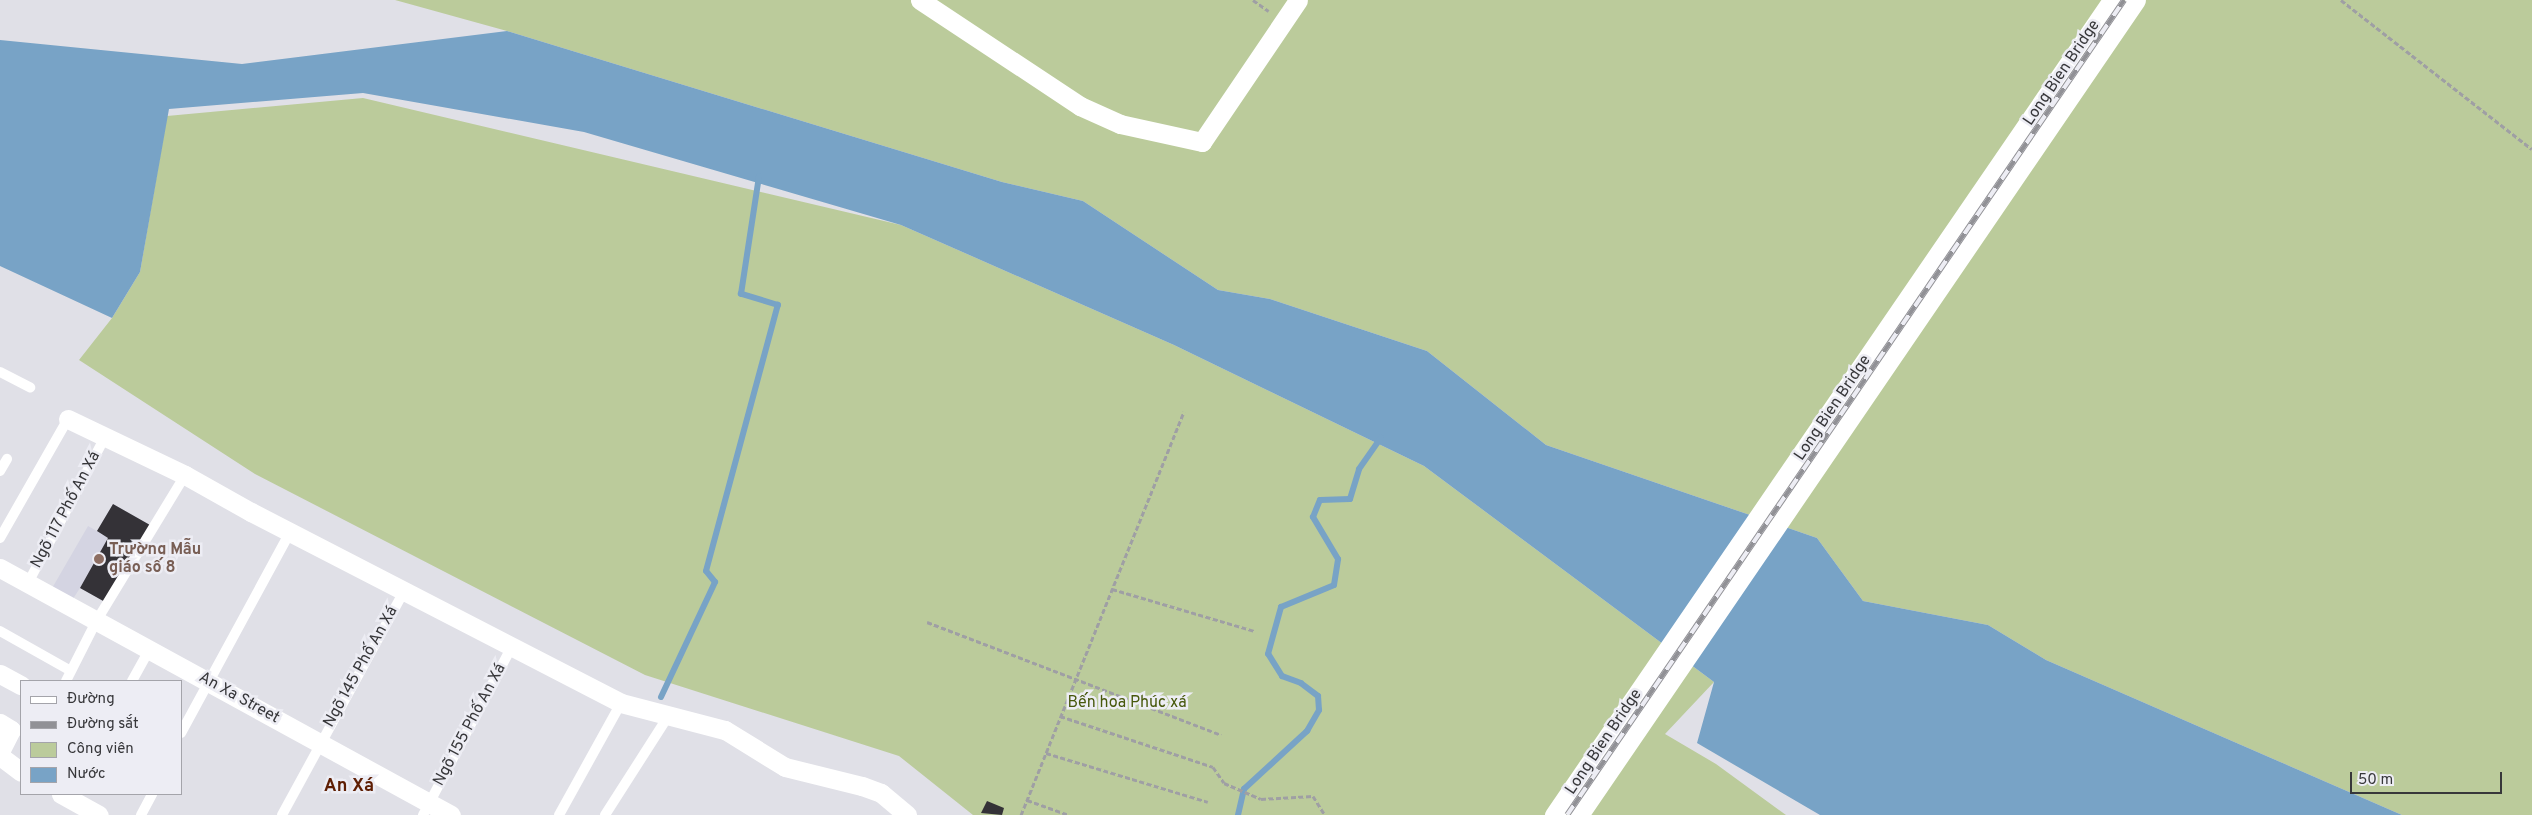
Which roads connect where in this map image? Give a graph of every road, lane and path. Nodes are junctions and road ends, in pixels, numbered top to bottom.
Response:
1 (920, 0) edge
2 (1298, 0) edge
3 (2112, 0) edge
4 (2136, 0) edge
5 (2341, 0) edge
6 (2532, 149) edge
7 (0, 372) edge
8 (30, 387) dead end
9 (1184, 412) dead end
10 (68, 419) joint
11 (104, 437) junction
12 (7, 459) dead end
13 (0, 471) edge
14 (185, 475) junction
15 (290, 532) junction
16 (0, 538) edge
17 (0, 568) edge
18 (28, 583) junction
19 (1112, 589) junction
20 (404, 591) junction
21 (98, 620) junction
22 (927, 622) dead end
23 (0, 631) edge
24 (1255, 631) dead end
25 (512, 646) junction
26 (150, 649) junction
27 (71, 671) junction
28 (0, 674) edge
29 (66, 680) edge
30 (133, 680) edge
31 (1074, 681) junction
32 (211, 683) junction
33 (20, 684) edge
34 (622, 703) junction
35 (669, 715) junction
36 (1060, 716) junction
37 (0, 723) edge
38 (182, 731) edge
39 (1220, 735) dead end
40 (319, 743) junction
41 (1046, 753) junction
42 (0, 754) edge
43 (20, 769) edge
44 (63, 795) edge
45 (151, 795) edge
46 (1027, 800) junction
47 (1208, 802) dead end
48 (426, 809) edge
49 (99, 815) edge
50 (141, 815) edge
51 (282, 815) edge
52 (451, 815) edge
53 (559, 815) edge
54 (604, 815) edge
55 (907, 815) edge
56 (1021, 815) edge
57 (1069, 815) edge
58 (1326, 815) edge
59 (1554, 815) edge
60 (1580, 815) edge

1 - 2 street
3 - 59 street, Long Bien Bridge
4 - 60 street, Long Bien Bridge
5 - 6 path
7 - 8 lane
9 - 19 path
10 - 11 street
10 - 16 lane
11 - 14 street
11 - 18 lane, Ngõ 117 Phố An Xá
12 - 13 lane
14 - 15 street
14 - 21 lane
15 - 20 street
15 - 32 lane
17 - 18 street, An Xa Street
18 - 21 street, An Xa Street
19 - 24 path
19 - 31 path
20 - 25 street
20 - 40 lane, Ngõ 145 Phố An Xá
21 - 26 street, An Xa Street
21 - 27 lane
22 - 31 path
23 - 27 lane
25 - 34 street
25 - 48 lane, Ngõ 155 Phố An Xá
26 - 30 lane
26 - 32 street, An Xa Street
27 - 29 lane
28 - 33 street
31 - 36 path
31 - 39 path
32 - 38 lane
32 - 40 street, An Xa Street
34 - 35 street
34 - 53 lane
35 - 54 lane
35 - 55 street
36 - 41 path
36 - 58 path
37 - 42 street
40 - 48 street, An Xa Street
40 - 51 lane, Ngõ 145 Phố An Xá
41 - 46 path
41 - 47 path
42 - 43 street
44 - 49 street
45 - 50 lane
46 - 56 path
46 - 57 path
48 - 52 street, An Xa Street

